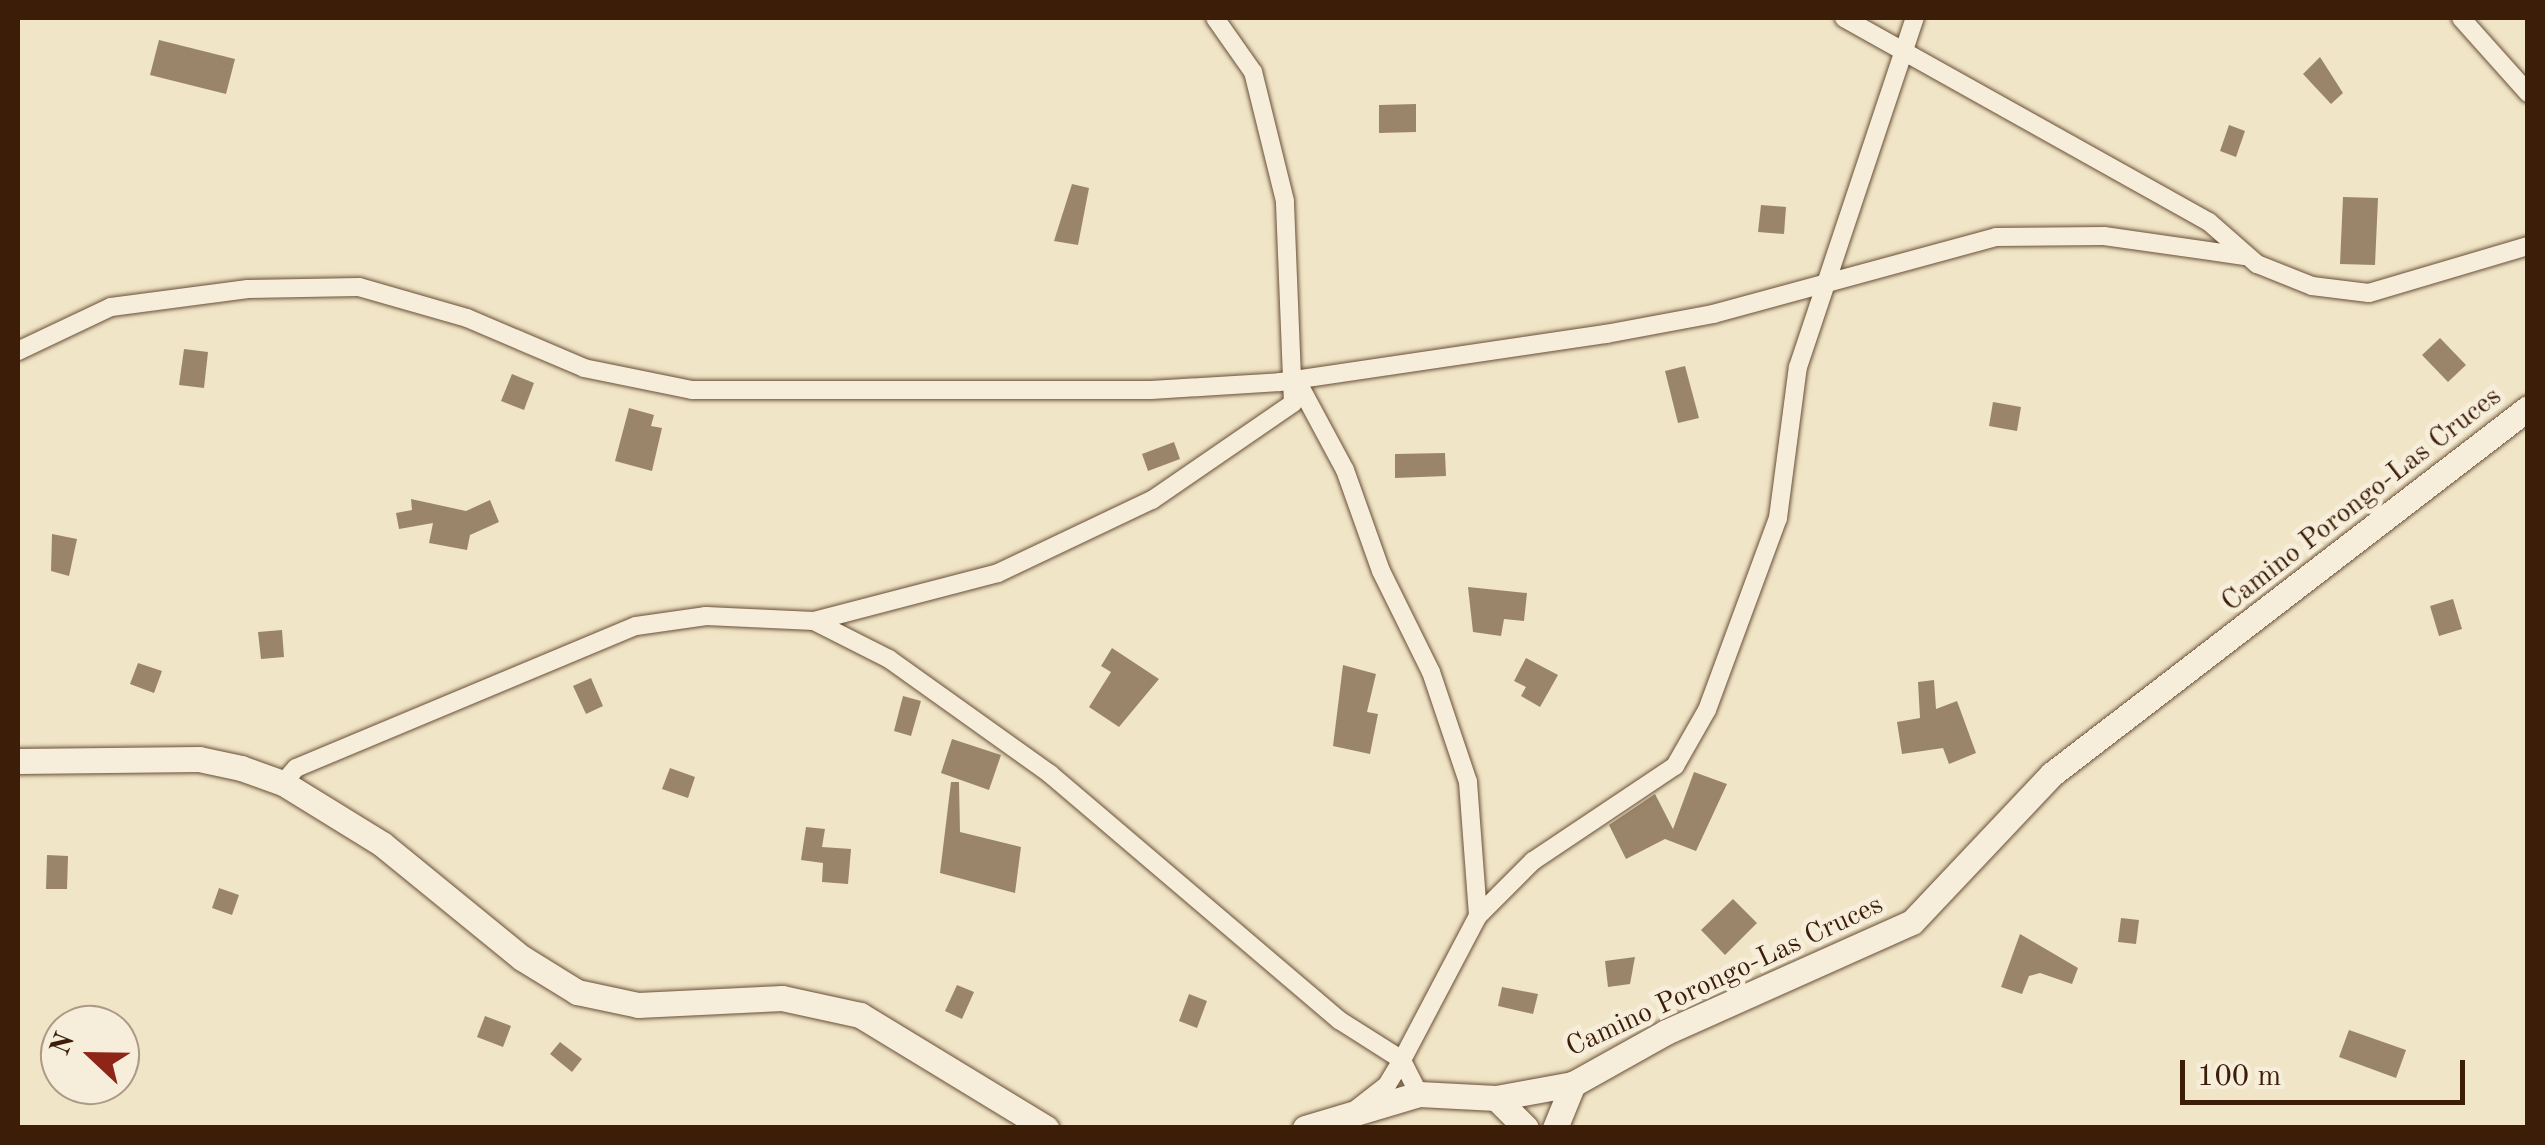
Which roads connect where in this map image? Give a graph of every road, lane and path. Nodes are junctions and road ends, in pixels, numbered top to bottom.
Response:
1 (1215, 18) edge
2 (1844, 18) edge
3 (1915, 18) edge
4 (2461, 18) edge
5 (1906, 50) junction
6 (2528, 93) edge
7 (2528, 246) edge
8 (2245, 256) junction
9 (1828, 283) junction
10 (18, 351) edge
11 (1295, 378) junction
12 (2528, 408) edge
13 (814, 621) junction
14 (18, 761) edge
15 (283, 784) junction
16 (1478, 916) junction
17 (1402, 1060) junction
18 (1573, 1084) junction
19 (1419, 1094) junction
20 (1496, 1098) junction
21 (1345, 1122) edge
22 (1046, 1128) edge
23 (1305, 1128) edge
24 (1526, 1128) edge
25 (1555, 1128) edge

1 - 11 street
2 - 5 street
3 - 5 street
4 - 6 street
5 - 8 street
5 - 9 street
7 - 8 street
8 - 9 street
9 - 11 street
9 - 16 street
10 - 11 street
11 - 13 street
11 - 16 street
12 - 18 main road, Camino Porongo-Las Cruces
13 - 15 street
13 - 17 street
14 - 15 main road
15 - 22 main road
16 - 17 street
17 - 19 street
17 - 21 street
18 - 20 main road, Camino Porongo-Las Cruces
18 - 25 main road
19 - 20 main road, Camino Porongo-Las Cruces
19 - 21 main road, Camino Porongo-Las Cruces
20 - 24 main road
21 - 23 main road, Camino Porongo-Las Cruces

